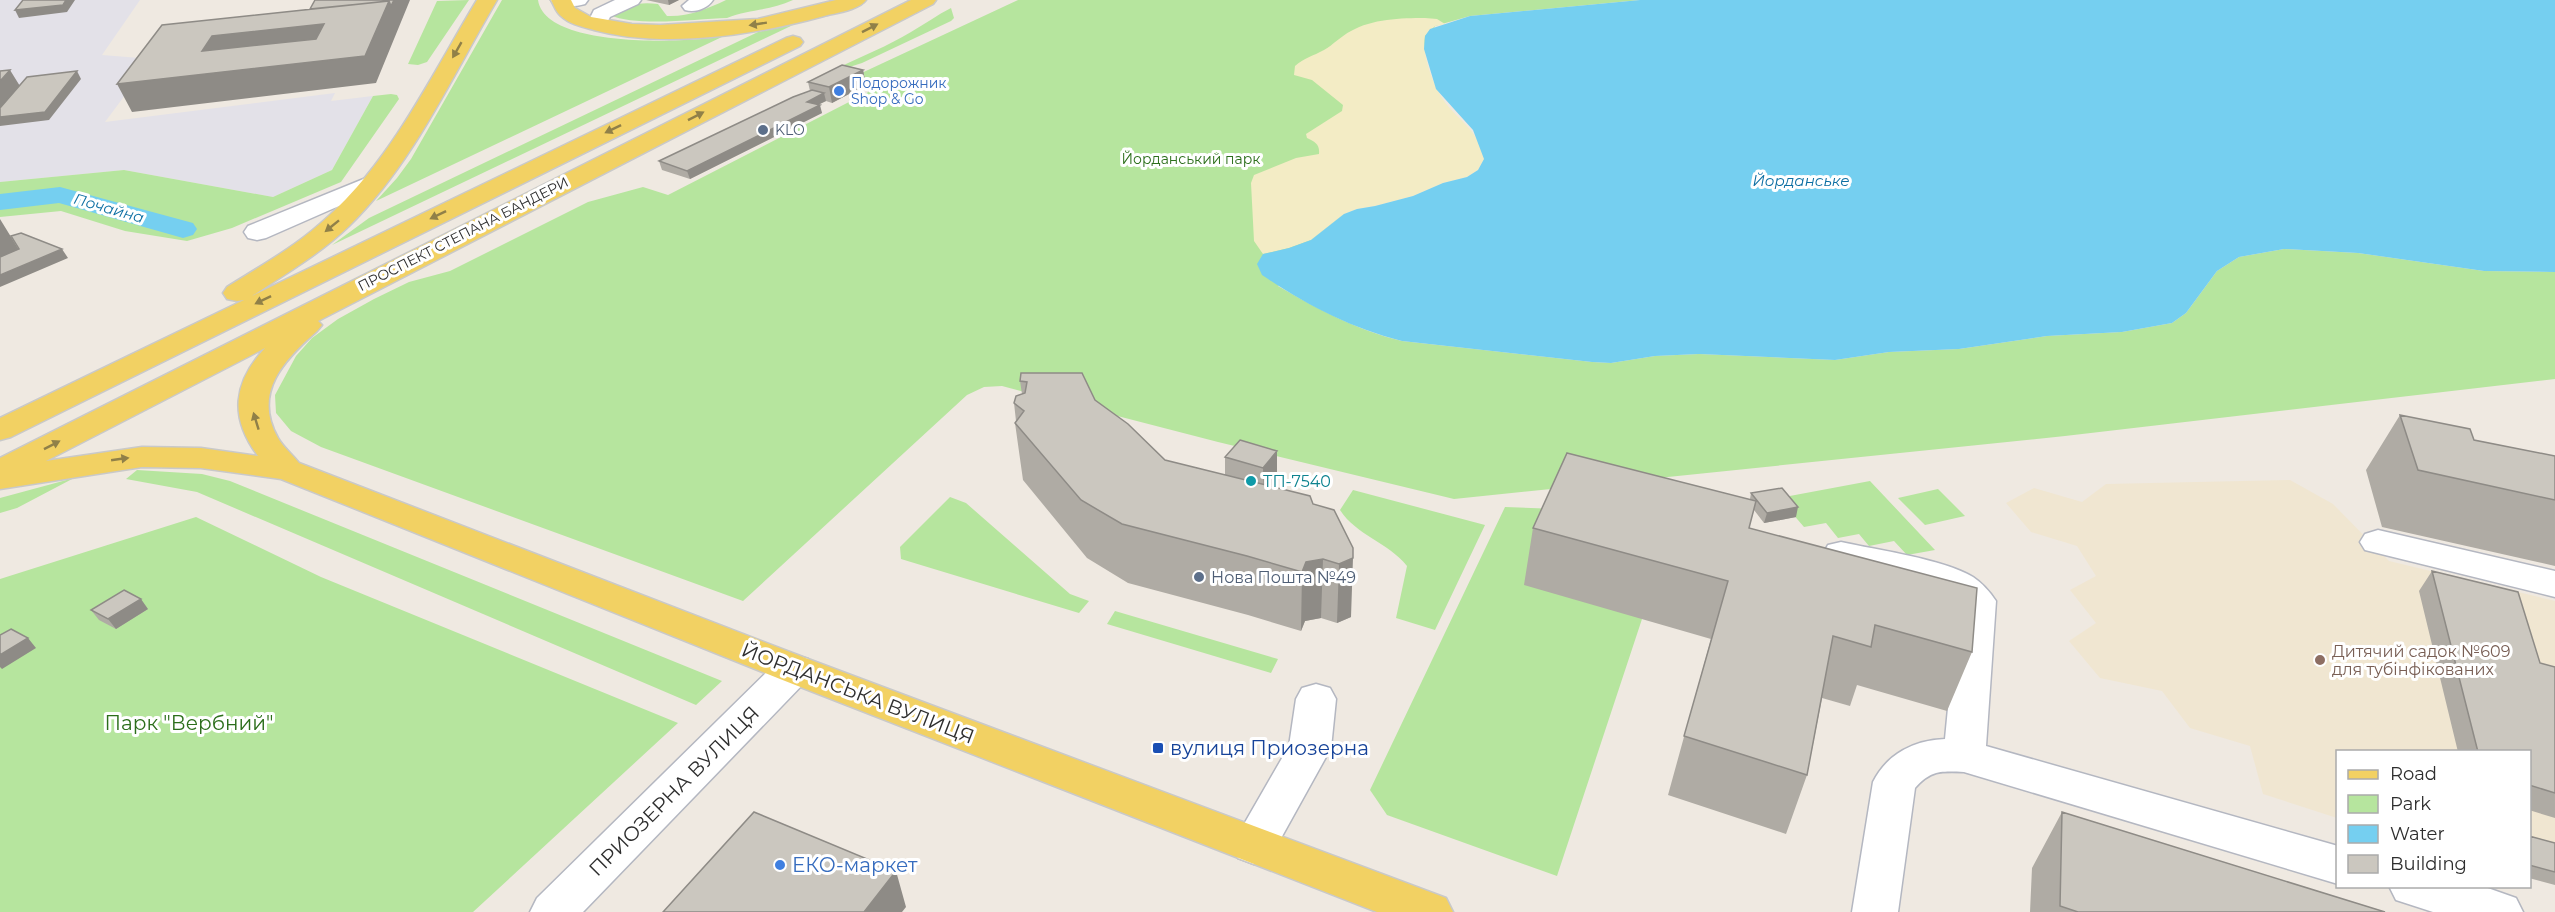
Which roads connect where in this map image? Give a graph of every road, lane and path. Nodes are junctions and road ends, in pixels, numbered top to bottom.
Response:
1 (488, 0) edge
2 (561, 0) edge
3 (578, 0) edge
4 (631, 0) edge
5 (926, 0) edge
6 (934, 0) edge
7 (861, 2) edge
8 (900, 13) junction
9 (597, 24) junction
10 (371, 183) junction
11 (257, 232) dead end
12 (344, 294) junction
13 (0, 424) edge
14 (0, 430) edge
15 (287, 470) junction
16 (0, 471) edge
17 (0, 478) edge
18 (2378, 542) dead end
19 (1813, 547) edge
20 (2555, 584) edge
21 (794, 669) junction
22 (1316, 699) dead end
23 (1964, 756) junction
24 (1254, 845) junction
25 (2336, 865) edge
26 (2419, 888) edge
27 (1403, 907) edge
28 (553, 912) edge
29 (1875, 912) edge
30 (2500, 912) edge

1 -> 10 main road
2 - 3 street
2 - 9 main road
4 - 9 street
5 - 8 main road, ПРОСПЕКТ СТЕПАНА БАНДЕРИ
6 - 8 main road
7 -> 9 main road
7 -> 14 main road, ПРОСПЕКТ СТЕПАНА БАНДЕРИ
12 -> 8 main road, ПРОСПЕКТ СТЕПАНА БАНДЕРИ
10 - 11 street
10 -> 13 main road
15 -> 12 main road
16 -> 12 main road, ПРОСПЕКТ СТЕПАНА БАНДЕРИ
17 -> 15 main road, ЙОРДАНСЬКА ВУЛИЦЯ
15 - 21 main road, ЙОРДАНСЬКА ВУЛИЦЯ
18 - 20 street
19 - 23 street
21 - 24 main road, ЙОРДАНСЬКА ВУЛИЦЯ
21 - 28 street, ПРИОЗЕРНА ВУЛИЦЯ
22 - 24 street
23 - 25 street
23 - 29 street
24 - 27 main road, ЙОРДАНСЬКА ВУЛИЦЯ
26 - 30 street

